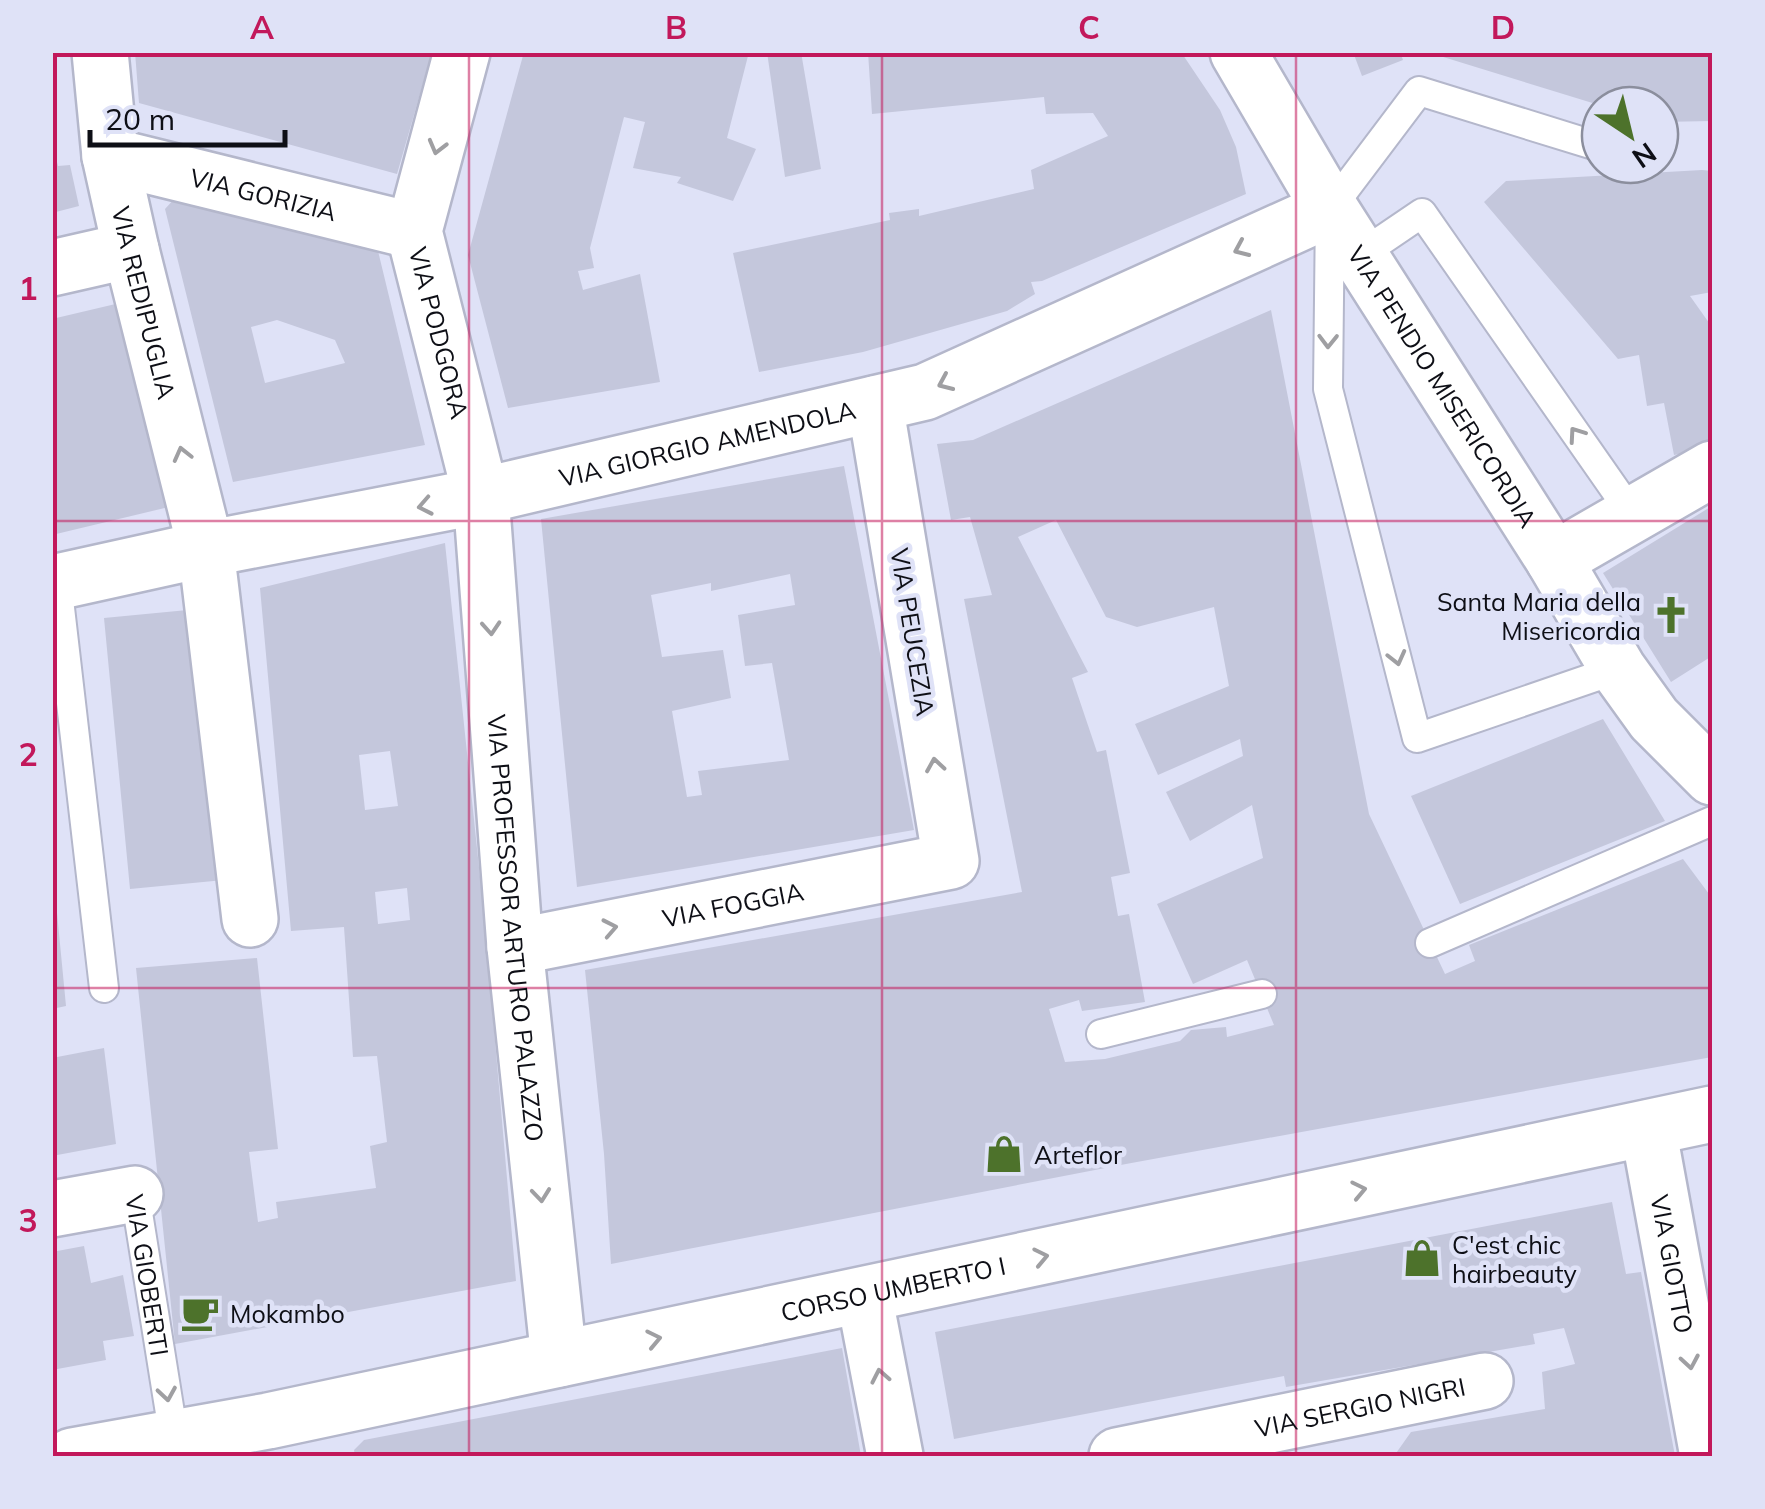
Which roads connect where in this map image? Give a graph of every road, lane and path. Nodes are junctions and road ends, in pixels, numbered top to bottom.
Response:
1 (100, 52) edge
2 (462, 52) edge
3 (1238, 52) edge
4 (1580, 141) edge
5 (110, 156) junction
6 (1330, 209) junction
7 (414, 231) junction
8 (131, 250) junction
9 (1360, 256) junction
10 (52, 268) edge
11 (874, 404) junction
12 (1712, 469) edge
13 (480, 496) junction
14 (1632, 514) junction
15 (206, 549) junction
16 (1554, 560) junction
17 (55, 582) edge
18 (1618, 669) junction
19 (1693, 747) edge
20 (1712, 822) edge
21 (951, 861) joint
22 (250, 919) dead end
23 (1430, 943) dead end
24 (515, 946) junction
25 (104, 988) dead end
26 (1262, 994) dead end
27 (1101, 1034) dead end
28 (1712, 1114) edge
29 (1648, 1128) junction
30 (135, 1194) joint
31 (52, 1209) edge
32 (864, 1295) junction
33 (559, 1359) junction
34 (1485, 1381) dead end
35 (174, 1438) junction
36 (272, 1439) edge
37 (1250, 1443) edge
38 (72, 1456) edge
39 (896, 1456) edge
40 (1116, 1456) edge
41 (1708, 1456) edge

1 - 5 street, VIA REDIPUGLIA
2 -> 7 street, VIA PODGORA
3 - 6 street, VIA PENDIO MISERICORDIA
4 - 6 lane
5 - 7 street, VIA GORIZIA
5 - 8 street, VIA REDIPUGLIA
6 - 9 street, VIA PENDIO MISERICORDIA
6 -> 11 street, VIA GIORGIO AMENDOLA
6 -> 18 lane
7 - 13 street, VIA PODGORA
8 - 10 street
15 -> 8 street, VIA REDIPUGLIA
14 -> 9 lane
9 - 16 street, VIA PENDIO MISERICORDIA
11 - 13 street, VIA GIORGIO AMENDOLA
21 -> 11 street, VIA PEUCEZIA
12 - 14 street
13 -> 15 street, VIA GIORGIO AMENDOLA
13 -> 24 street, VIA PROFESSOR ARTURO PALAZZO
14 - 16 street
15 - 17 street, VIA GIORGIO AMENDOLA
15 - 22 street, VIA REDIPUGLIA
16 - 18 street, VIA PENDIO MISERICORDIA
17 - 25 lane
18 - 19 street, VIA PENDIO MISERICORDIA
20 - 23 lane
24 -> 21 street, VIA FOGGIA
24 -> 33 street, VIA PROFESSOR ARTURO PALAZZO
26 - 27 lane
28 - 29 street, CORSO UMBERTO I
32 -> 29 street, CORSO UMBERTO I
29 -> 41 street, VIA GIOTTO
30 - 31 street, VIA GIOBERTI
30 -> 35 lane, VIA GIOBERTI
33 -> 32 street, CORSO UMBERTO I
39 -> 32 street
33 - 36 street, CORSO UMBERTO I
34 - 37 street, VIA SERGIO NIGRI
35 - 36 street, CORSO UMBERTO I
35 - 38 street, CORSO UMBERTO I
37 - 40 street, VIA SERGIO NIGRI

